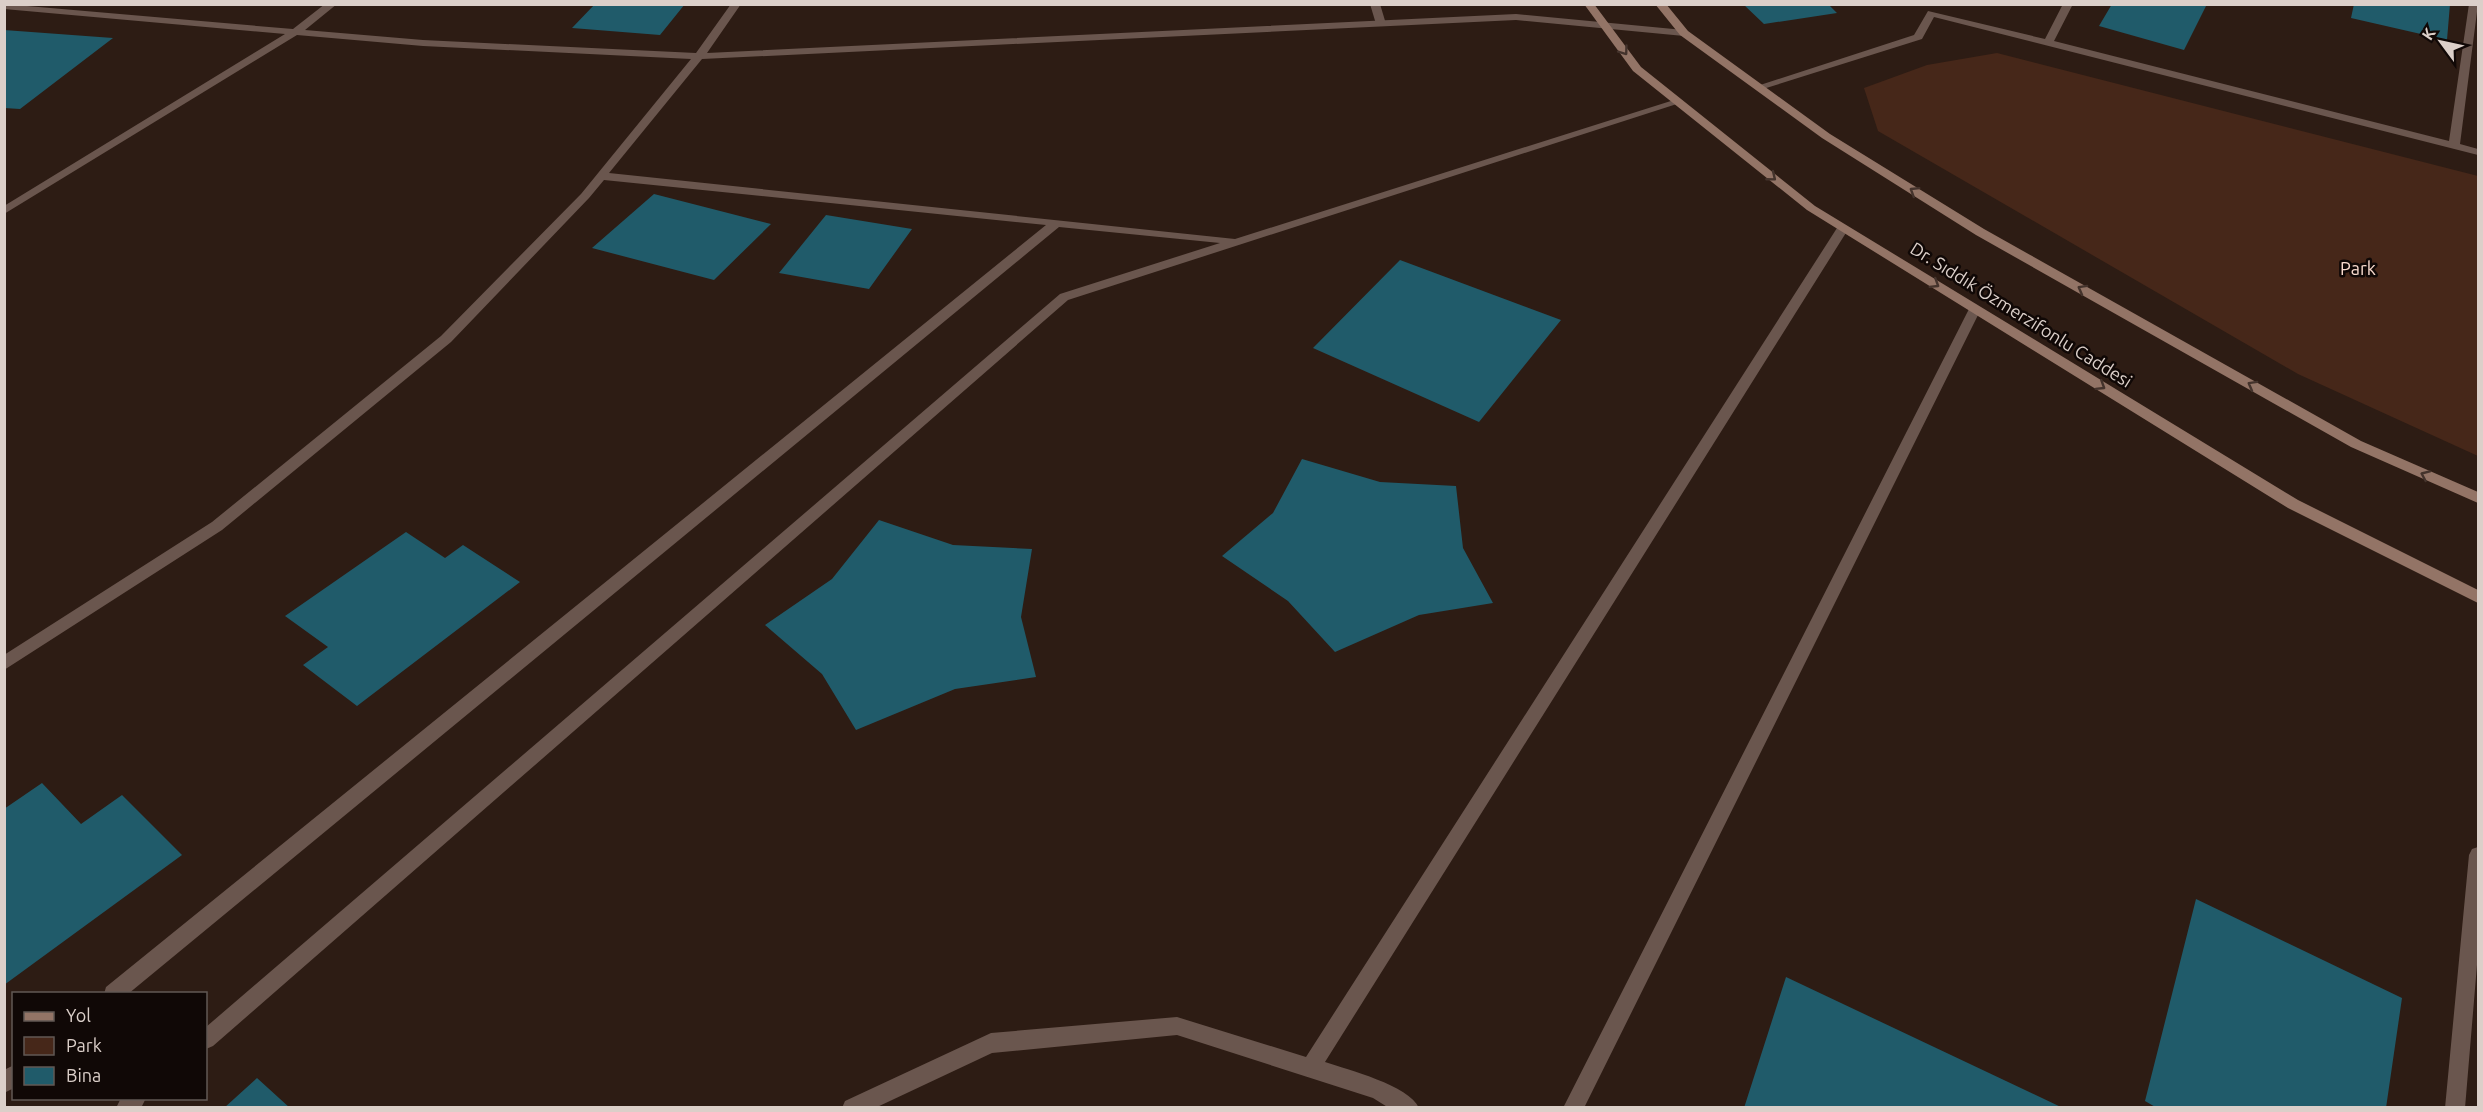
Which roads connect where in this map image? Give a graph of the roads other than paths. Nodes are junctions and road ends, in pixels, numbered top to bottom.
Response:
1 (332, 4) edge
2 (736, 4) edge
3 (1375, 4) edge
4 (1589, 4) edge
5 (1660, 4) edge
6 (2068, 4) edge
7 (2474, 4) edge
8 (4, 6) edge
9 (1930, 9) edge
10 (1380, 24) junction
11 (1604, 24) junction
12 (295, 32) junction
13 (1684, 33) junction
14 (2048, 43) junction
15 (699, 56) junction
16 (1759, 87) junction
17 (1678, 102) junction
18 (2454, 145) junction
19 (2478, 152) edge
20 (601, 176) junction
21 (4, 211) edge
22 (1056, 223) junction
23 (1843, 228) junction
24 (1237, 242) junction
25 (1976, 309) junction
26 (2478, 498) edge
27 (2478, 597) edge
28 (4, 664) edge
29 (2478, 855) edge
30 (114, 992) edge
31 (207, 1038) edge
32 (1310, 1068) junction
33 (852, 1107) edge
34 (1409, 1107) edge
35 (1573, 1107) edge
36 (2455, 1107) edge

1 - 12 street
2 - 15 street
3 - 10 street
4 - 11 main road, Dr. Sıddık Özmerzifonlu Caddesi
5 - 13 main road
6 - 14 street
7 - 18 street
8 - 12 street
9 - 14 street
9 - 16 street
10 - 11 street
10 - 15 street
11 - 13 street
11 -> 17 main road, Dr. Sıddık Özmerzifonlu Caddesi
12 - 15 street
12 - 21 street
13 - 16 main road
14 - 18 street
15 - 20 street
26 -> 16 main road
17 -> 23 main road, Dr. Sıddık Özmerzifonlu Caddesi
17 - 24 street
18 - 19 street
20 - 22 street
20 - 28 street
22 - 24 street
22 - 30 street
23 -> 25 main road, Dr. Sıddık Özmerzifonlu Caddesi
23 - 32 street
24 - 31 street
25 -> 27 main road, Dr. Sıddık Özmerzifonlu Caddesi
25 - 35 street
29 - 36 street
32 - 33 street
32 - 34 street

